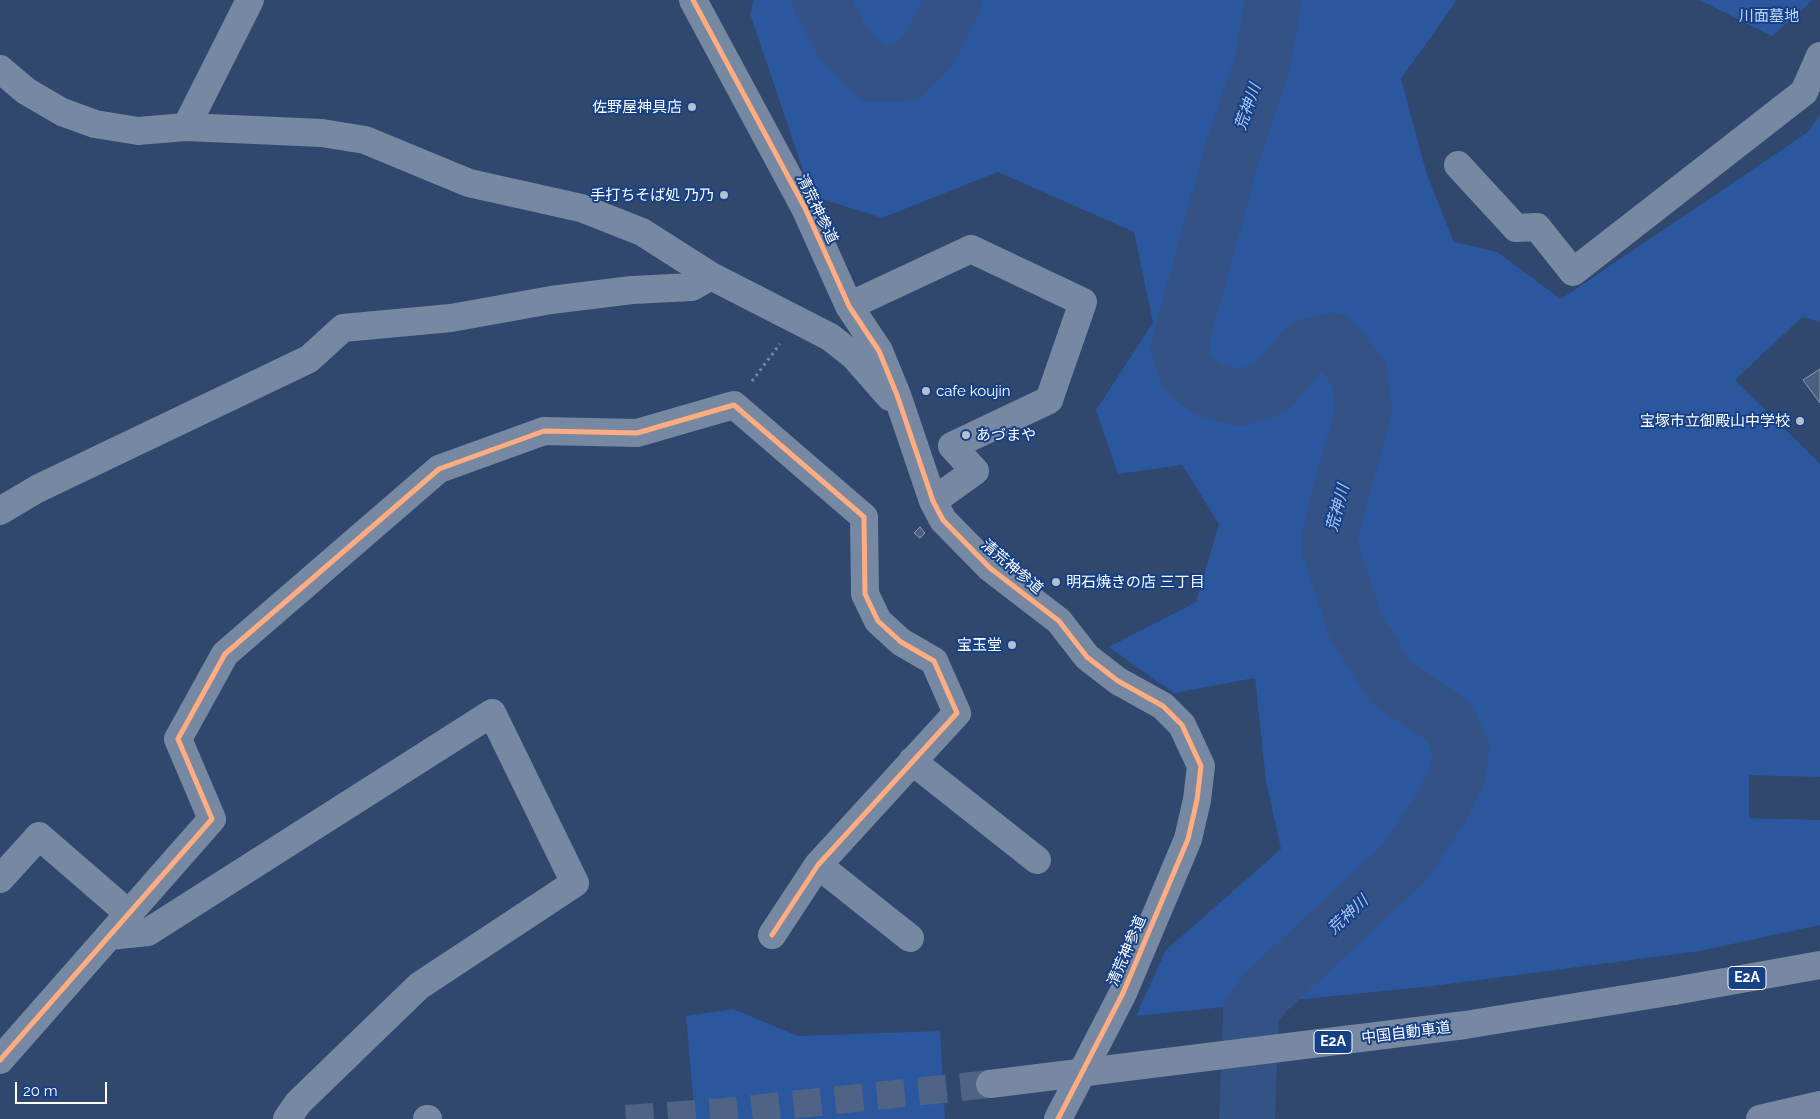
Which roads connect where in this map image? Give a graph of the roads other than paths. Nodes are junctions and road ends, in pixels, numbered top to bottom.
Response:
1 (250, 0) edge
2 (693, 0) edge
3 (1820, 56) edge
4 (0, 69) edge
5 (186, 127) junction
6 (1458, 165) dead end
7 (711, 276) junction
8 (849, 306) junction
9 (901, 408) junction
10 (933, 501) junction
11 (0, 511) edge
12 (912, 761) junction
13 (1037, 860) dead end
14 (818, 866) junction
15 (0, 880) edge
16 (129, 914) junction
17 (772, 935) dead end
18 (109, 936) junction
19 (910, 938) dead end
20 (1820, 965) edge
21 (0, 1060) edge
22 (990, 1084) tunnel mouth
23 (1820, 1105) edge
24 (287, 1119) edge
25 (1058, 1119) edge
26 (1760, 1119) edge

1 - 5 street
2 - 8 street, 清荒神参道
3 - 6 street
4 - 5 street
5 - 7 street
7 - 9 street
7 - 11 street
8 - 9 street, 清荒神参道
8 - 10 street
9 - 10 street, 清荒神参道
10 - 25 street, 清荒神参道
12 - 13 street
12 - 14 street
12 - 16 street
14 - 17 street
14 - 19 street
15 - 16 street
16 - 18 street
18 - 21 street
18 - 24 street
20 - 22 highway, 中国自動車道 / E2A, bridge
23 - 26 highway

